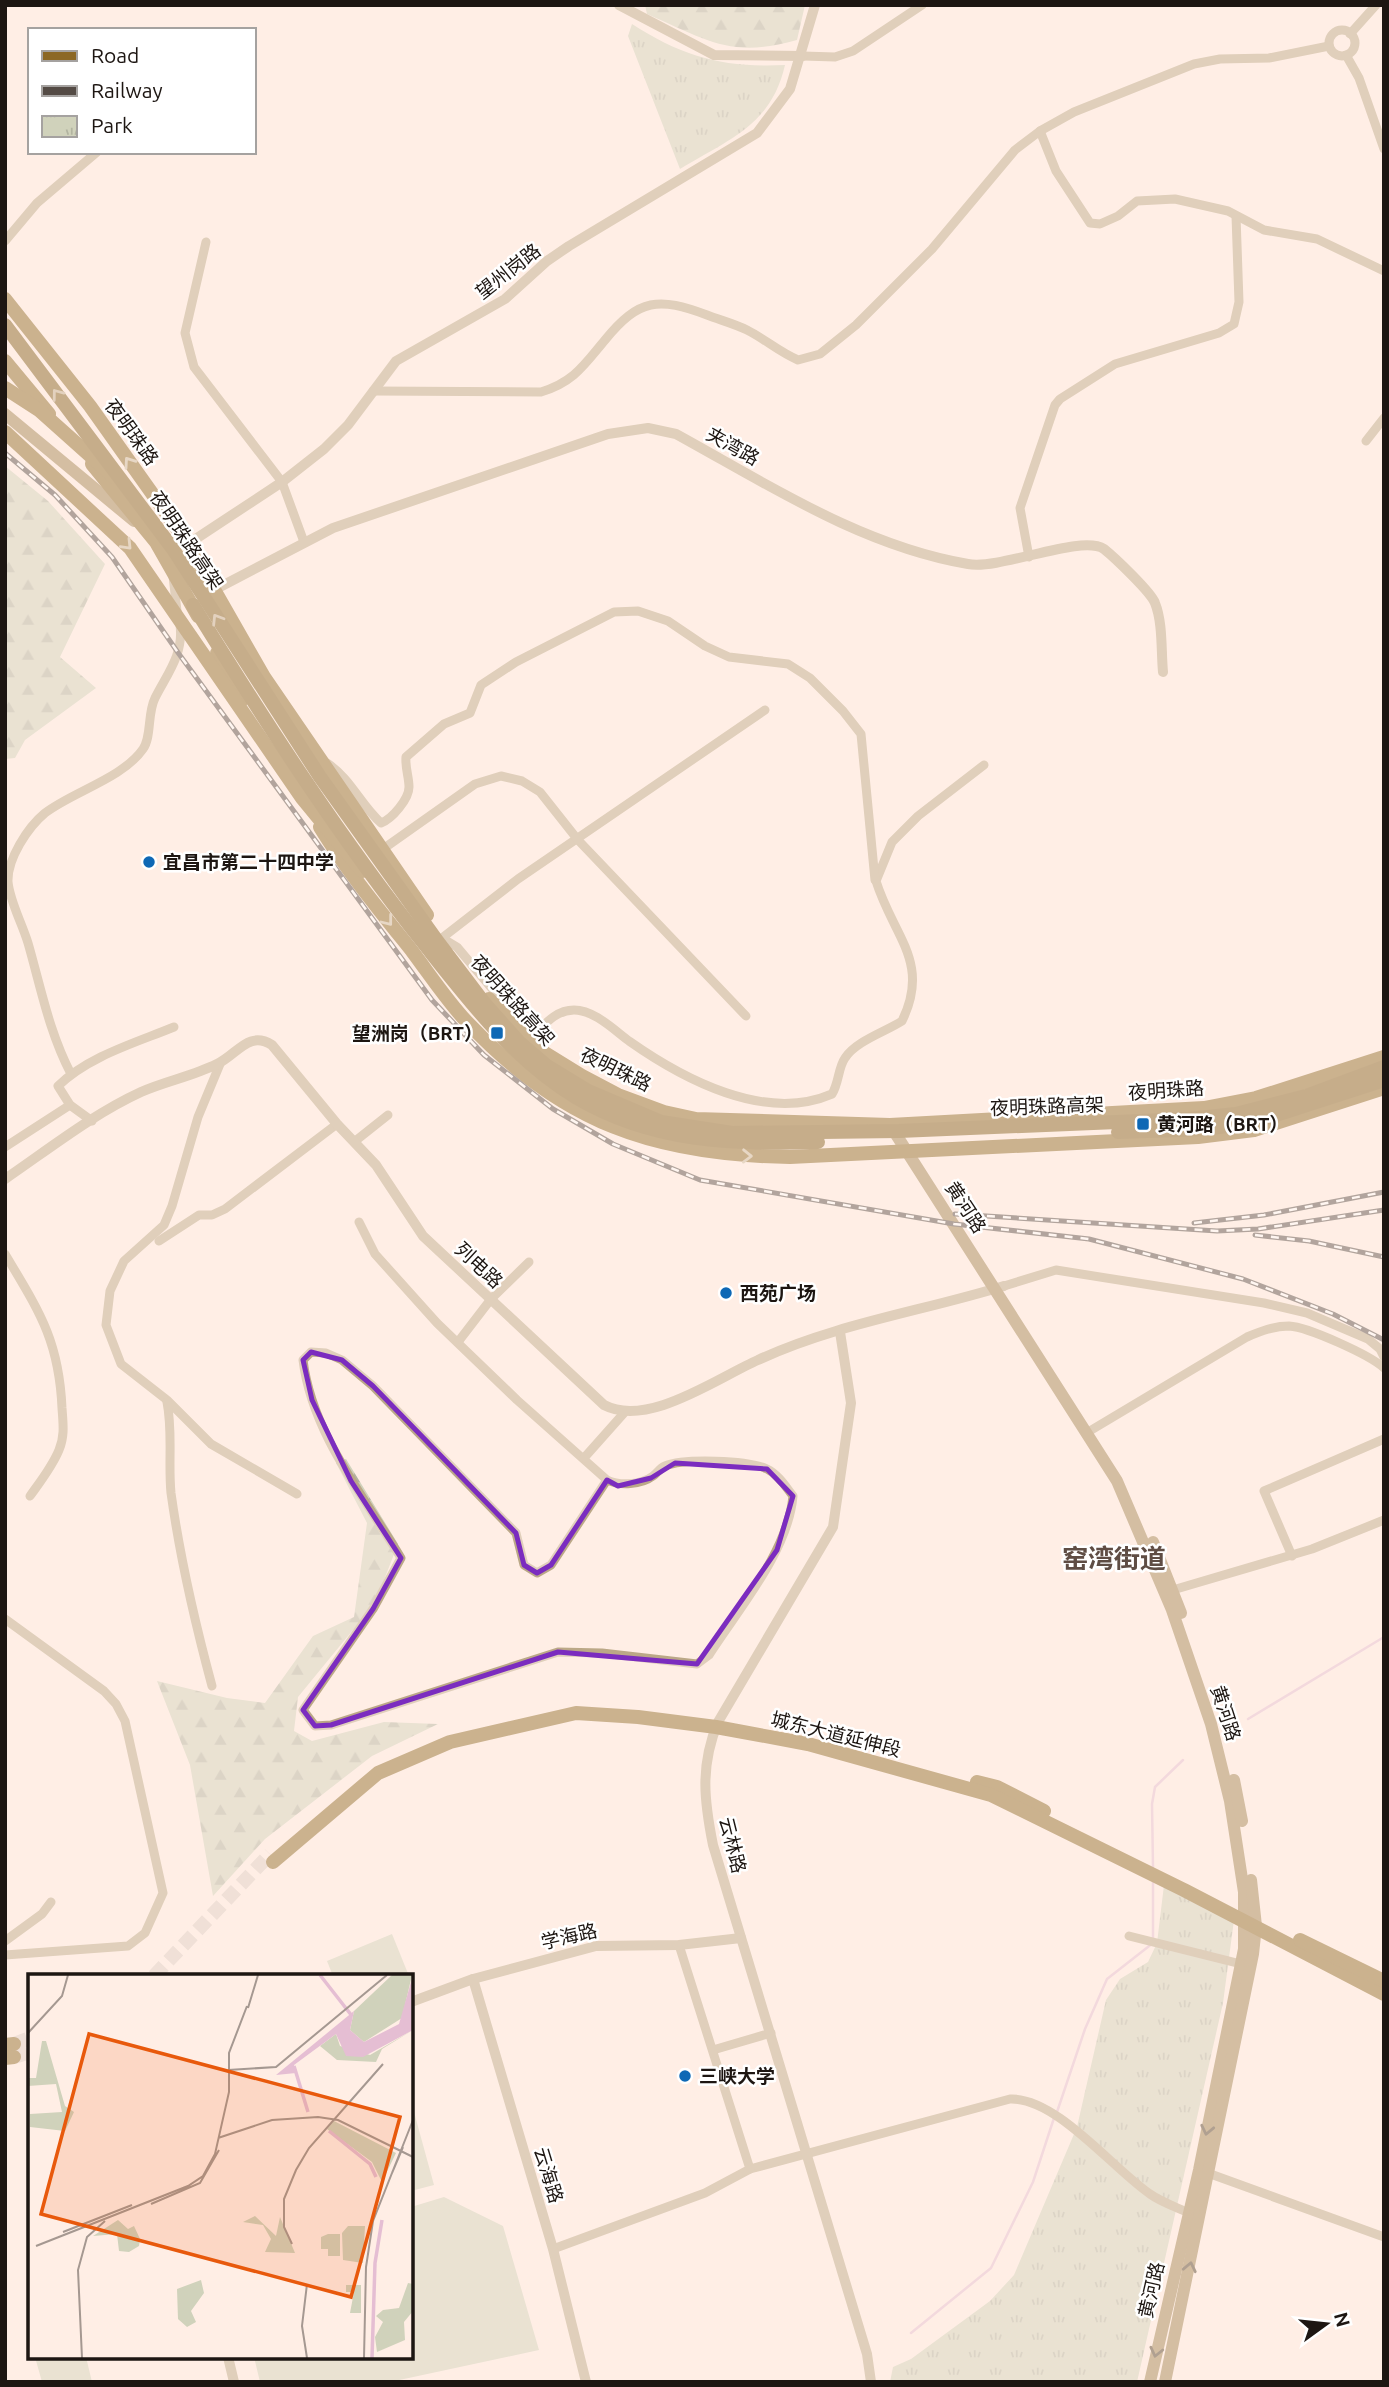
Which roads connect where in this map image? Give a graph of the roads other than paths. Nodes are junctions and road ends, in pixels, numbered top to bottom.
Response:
1 (619, 5) edge
2 (815, 5) edge
3 (922, 5) edge
4 (1376, 5) edge
5 (1350, 34) junction
6 (1329, 47) junction
7 (1346, 55) junction
8 (803, 56) junction
9 (1041, 131) junction
10 (1384, 149) edge
11 (95, 154) edge
12 (1237, 216) junction
13 (5, 241) edge
14 (206, 242) dead end
15 (1384, 271) edge
16 (5, 299) edge
17 (5, 325) edge
18 (5, 361) edge
19 (5, 388) edge
20 (373, 391) junction
21 (5, 412) edge
22 (1384, 418) edge
23 (5, 432) edge
24 (1366, 441) dead end
25 (101, 474) junction
26 (84, 478) junction
27 (282, 482) junction
28 (135, 497) junction
29 (148, 531) junction
30 (304, 542) junction
31 (188, 544) junction
32 (1029, 557) junction
33 (172, 568) junction
34 (216, 589) junction
35 (193, 605) junction
36 (1163, 672) dead end
37 (765, 710) dead end
38 (318, 759) junction
39 (984, 765) dead end
40 (578, 840) junction
41 (383, 849) junction
42 (876, 881) junction
43 (400, 914) junction
44 (442, 938) junction
45 (746, 1016) dead end
46 (174, 1027) dead end
47 (1384, 1057) edge
48 (220, 1063) junction
49 (1384, 1067) edge
50 (71, 1074) junction
51 (1384, 1080) edge
52 (1384, 1088) edge
53 (70, 1105) junction
54 (388, 1115) dead end
55 (92, 1121) junction
56 (337, 1124) junction
57 (895, 1124) junction
58 (354, 1142) junction
59 (5, 1147) edge
60 (911, 1150) junction
61 (6, 1177) edge
62 (359, 1222) dead end
63 (159, 1241) dead end
64 (5, 1254) edge
65 (529, 1262) dead end
66 (1000, 1287) junction
67 (491, 1299) junction
68 (840, 1332) junction
69 (458, 1342) junction
70 (1384, 1357) edge
71 (1384, 1368) edge
72 (167, 1400) junction
73 (624, 1413) junction
74 (1092, 1430) junction
75 (1384, 1439) edge
76 (584, 1458) junction
77 (607, 1480) junction
78 (297, 1494) dead end
79 (30, 1496) dead end
80 (1384, 1520) edge
81 (1292, 1556) junction
82 (1169, 1592) junction
83 (5, 1619) edge
84 (212, 1686) dead end
85 (717, 1724) junction
86 (272, 1858) tunnel mouth
87 (51, 1902) dead end
88 (1250, 1919) junction
89 (1129, 1936) dead end
90 (741, 1938) junction
91 (5, 1941) edge
92 (679, 1945) junction
93 (5, 1955) edge
94 (1241, 1964) junction
95 (472, 1979) junction
96 (1384, 1981) edge
97 (1384, 1994) edge
98 (413, 2001) edge
99 (771, 2033) junction
100 (713, 2050) junction
101 (808, 2155) junction
102 (750, 2169) junction
103 (1204, 2171) junction
104 (1189, 2213) junction
105 (1384, 2237) edge
106 (553, 2249) junction
107 (228, 2359) edge
108 (234, 2382) edge
109 (586, 2382) edge
110 (871, 2382) edge
111 (1150, 2382) edge
112 (1165, 2382) edge

1 - 8 street
2 - 8 street, 望州岗路
3 - 8 street
4 - 5 street
5 - 6 street
5 - 7 street
6 - 7 street
6 - 9 street
7 - 10 street
8 - 20 street, 望州岗路
9 - 12 street
9 - 20 street
11 - 13 street
12 - 15 street
12 - 32 street
14 - 27 street
31 -> 16 main road, 夜明珠路
28 -> 17 highway, 夜明珠路高架, bridge
18 - 25 main road
19 - 28 main road, bridge
20 - 27 street, 望州岗路
21 - 26 main road
22 - 24 street
23 -> 43 main road, bridge
25 - 26 main road
25 - 29 main road
26 - 29 main road
27 - 30 street
27 - 31 street, 望州岗路
49 -> 28 highway, 夜明珠路高架, bridge
29 - 33 main road
30 - 32 street, 夹湾路
30 - 34 street, 夹湾路
31 - 34 main road, 夜明珠路
32 - 36 street, 夹湾路
33 - 35 main road
33 - 50 street
34 - 38 main road, 夜明珠路
35 - 43 highway, 夜明珠路高架, bridge
35 -> 60 main road
37 - 40 street
38 - 41 main road, 夜明珠路
38 - 42 street
39 - 42 street
40 - 41 street
40 - 44 street
40 - 45 street
41 - 44 main road, 夜明珠路
42 - 44 street
43 - 51 highway, 夜明珠路高架, bridge
44 - 57 main road, 夜明珠路
46 - 50 street
47 - 57 main road, 夜明珠路
48 - 55 street, 列电路
48 - 56 street, 列电路
48 - 72 street
50 - 53 street
52 - 60 main road
53 - 55 street
53 - 59 street
54 - 58 street
55 - 61 street, 列电路
56 - 58 street, 列电路
56 - 63 street
57 - 60 main road, 黄河路
58 - 67 street, 列电路
60 - 66 main road, 黄河路
62 - 69 street
64 - 79 street
65 - 67 street
66 - 68 street
66 - 70 street
66 - 74 main road, 黄河路
67 - 69 street
67 - 73 street, 列电路
68 - 73 street
68 - 85 street, 云林路
69 - 76 street
71 - 74 street
72 - 78 street
72 - 84 street
73 - 76 street
74 - 82 main road, 黄河路
75 - 81 street
76 - 77 street
77 - 77 street
80 - 81 street
81 - 82 street
82 - 88 main road, 黄河路
83 - 93 street
85 - 86 main road, 城东大道延伸段
85 - 88 main road, 城东大道延伸段
85 - 90 street, 云林路
87 - 91 street
88 - 94 main road, 黄河路
88 - 96 main road, 城东大道延伸段
88 - 97 main road, 城东大道延伸段
88 - 103 main road, 黄河路
89 - 94 street
90 - 92 street, 学海路
90 - 99 street, 云林路
92 - 95 street, 学海路
92 - 100 street
94 -> 103 main road, 黄河路
95 - 98 street, 学海路
95 - 106 street, 云海路
99 - 100 street
99 - 101 street, 云林路
100 - 102 street
101 - 102 street
101 - 104 street
101 - 110 street, 云林路
102 - 106 street
103 - 104 main road, 黄河路
103 - 105 street
112 -> 103 main road, 黄河路
104 -> 111 main road, 黄河路
106 - 109 street, 云海路
107 - 108 street

